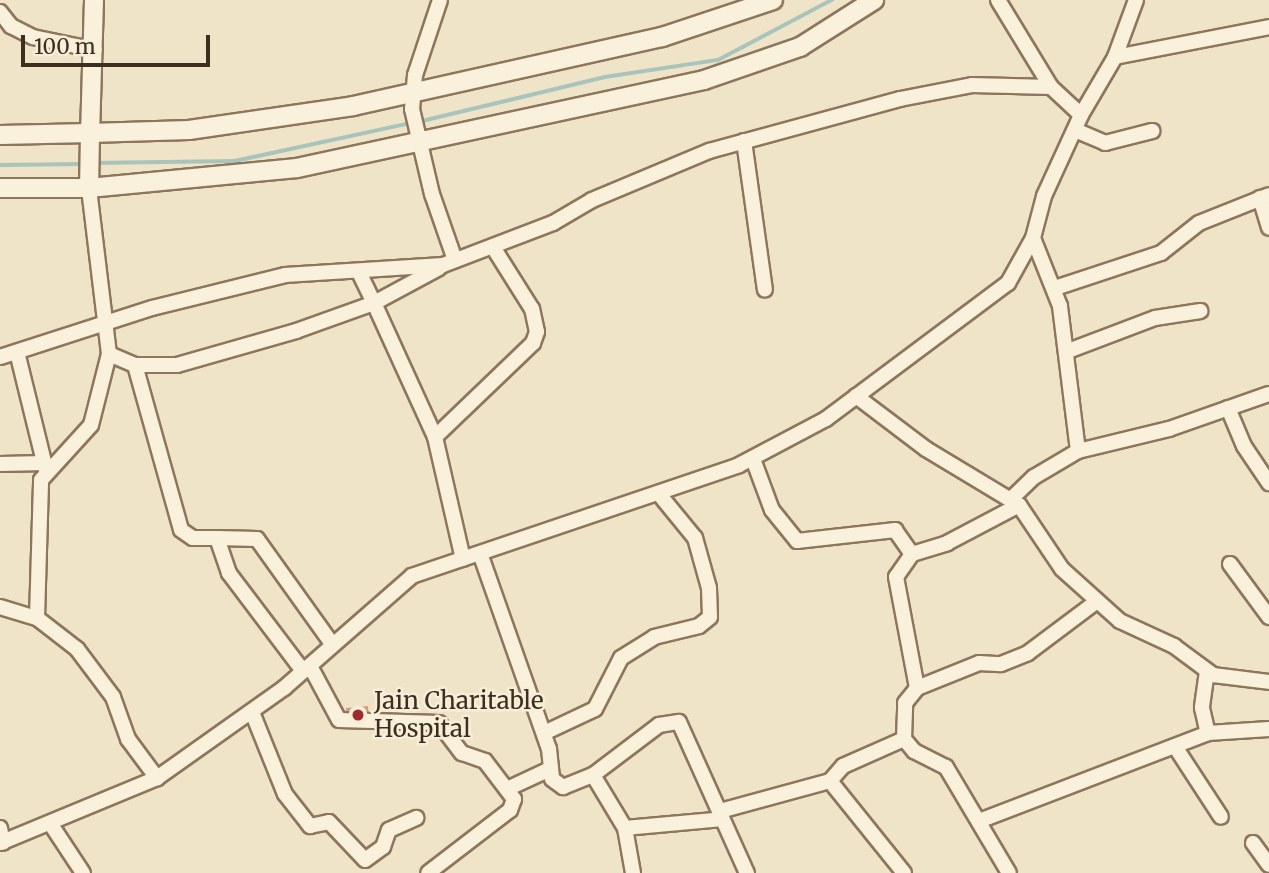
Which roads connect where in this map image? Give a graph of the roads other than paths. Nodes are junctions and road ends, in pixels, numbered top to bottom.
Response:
1 (94, 0) edge
2 (440, 0) edge
3 (773, 0) edge
4 (874, 0) edge
5 (998, 0) edge
6 (1136, 0) edge
7 (0, 12) edge
8 (5, 26) edge
9 (1269, 27) edge
10 (95, 50) junction
11 (1115, 57) junction
12 (1051, 87) junction
13 (412, 101) junction
14 (1081, 116) junction
15 (1075, 130) junction
16 (1152, 131) dead end
17 (416, 134) junction
18 (0, 135) edge
19 (89, 140) junction
20 (744, 141) junction
21 (89, 183) junction
22 (0, 188) edge
23 (1265, 197) edge
24 (1269, 228) edge
25 (1033, 238) junction
26 (493, 247) junction
27 (449, 263) junction
28 (359, 272) junction
29 (1055, 288) junction
30 (765, 290) dead end
31 (374, 303) junction
32 (1200, 312) dead end
33 (109, 324) junction
34 (1068, 351) junction
35 (17, 352) junction
36 (109, 355) junction
37 (0, 357) edge
38 (135, 365) junction
39 (856, 397) junction
40 (1268, 398) edge
41 (1228, 408) junction
42 (435, 437) junction
43 (1078, 452) junction
44 (753, 459) junction
45 (0, 464) edge
46 (46, 466) junction
47 (1269, 482) edge
48 (659, 494) junction
49 (1015, 502) junction
50 (217, 538) junction
51 (912, 554) junction
52 (481, 555) junction
53 (463, 559) junction
54 (1230, 564) dead end
55 (1096, 602) junction
56 (0, 607) edge
57 (1269, 617) edge
58 (37, 618) junction
59 (333, 645) junction
60 (306, 669) junction
61 (1207, 671) junction
62 (1269, 682) edge
63 (917, 688) junction
64 (252, 712) junction
65 (1269, 729) edge
66 (544, 733) junction
67 (1208, 733) junction
68 (904, 739) junction
69 (1177, 748) junction
70 (550, 769) junction
71 (593, 775) junction
72 (157, 778) junction
73 (830, 781) junction
74 (507, 789) junction
75 (722, 815) junction
76 (1221, 817) dead end
77 (416, 818) dead end
78 (979, 821) junction
79 (52, 826) junction
80 (0, 828) edge
81 (625, 828) junction
82 (1, 843) edge
83 (1252, 843) dead end
84 (1269, 865) edge
85 (83, 873) edge
86 (428, 873) edge
87 (634, 873) edge
88 (747, 873) edge
89 (904, 873) edge
90 (1009, 873) edge

1 - 10 street
2 - 13 street
3 - 13 street
4 - 17 street
5 - 12 street
6 - 11 street
7 - 8 street
8 - 10 street
9 - 11 street
10 - 19 street
11 - 14 street
12 - 14 street
12 - 20 street
13 - 17 street
13 - 19 street
14 - 15 street
15 - 16 street
15 - 25 street
17 - 21 street
17 - 27 street
18 - 19 street
19 - 21 street
20 - 26 street
20 - 30 street
21 - 22 street
21 - 33 street
23 - 24 street
23 - 29 street
25 - 29 street
25 - 39 street
26 - 27 street
26 - 42 street
27 - 28 street
27 - 31 street
28 - 31 street
28 - 33 street
29 - 34 street
31 - 38 street
31 - 42 street
32 - 34 street
33 - 35 street
33 - 36 street
34 - 43 street
35 - 37 street
35 - 46 street
36 - 38 street
36 - 46 street
38 - 50 street
39 - 44 street
39 - 49 street
40 - 41 street
41 - 43 street
41 - 47 street
42 - 53 street
43 - 49 street
44 - 48 street
44 - 51 street
45 - 46 street
46 - 58 street
48 - 52 street
48 - 66 street
49 - 51 street
49 - 55 street
50 - 59 street
50 - 60 street
51 - 63 street
52 - 53 street
52 - 66 street
53 - 59 street
54 - 57 street
55 - 61 street
55 - 63 street
56 - 58 street
58 - 72 street
59 - 60 street
60 - 64 street
60 - 74 street
61 - 62 street
61 - 67 street
63 - 68 street
64 - 72 street
64 - 77 street
65 - 67 street
66 - 70 street
67 - 69 street
68 - 73 street
68 - 78 street
69 - 76 street
69 - 78 street
70 - 71 street
70 - 74 street
71 - 75 street
71 - 81 street
72 - 79 street
73 - 75 street
73 - 89 street
74 - 86 street
75 - 81 street
75 - 88 street
78 - 90 street
79 - 82 street
79 - 85 street
80 - 82 street
81 - 87 street
83 - 84 street

